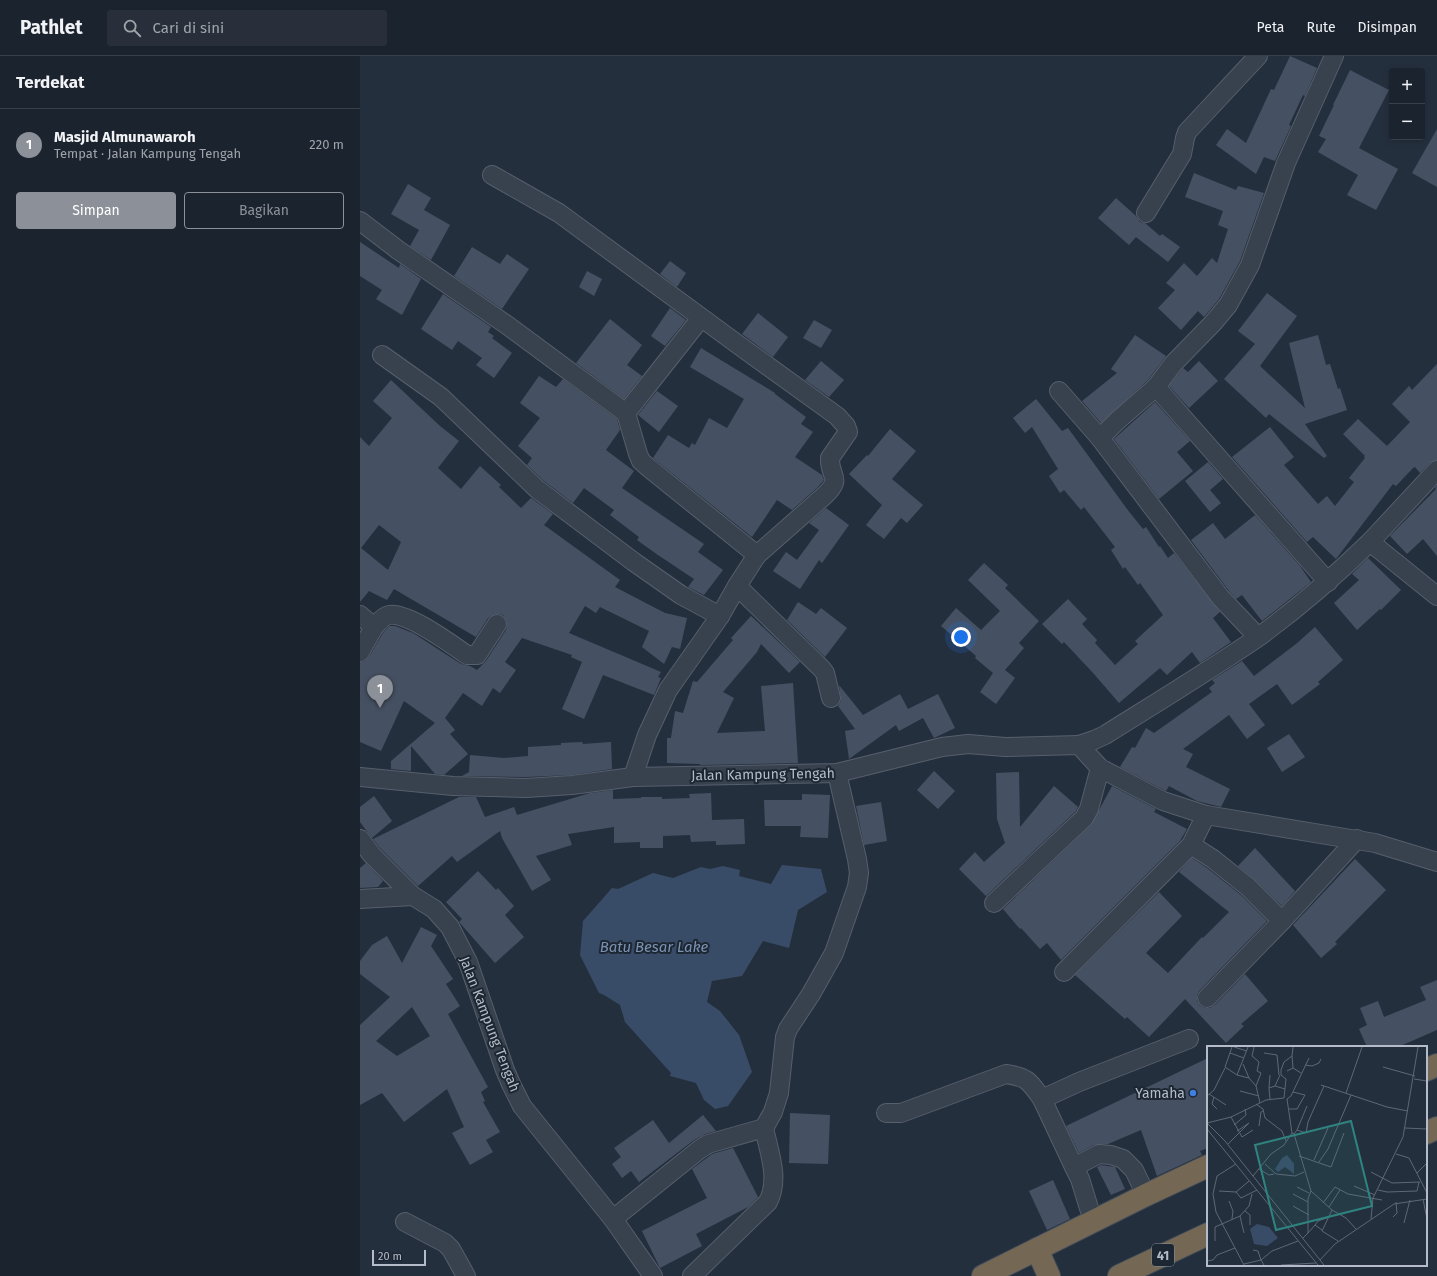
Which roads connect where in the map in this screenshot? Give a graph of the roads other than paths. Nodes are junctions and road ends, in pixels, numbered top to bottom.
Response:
1 (1258, 56) edge
2 (1334, 56) edge
3 (492, 174) dead end
4 (1146, 214) dead end
5 (360, 221) edge
6 (701, 318) junction
7 (382, 355) dead end
8 (1156, 387) junction
9 (1059, 392) dead end
10 (626, 413) junction
11 (1100, 438) junction
12 (1437, 470) edge
13 (1370, 542) junction
14 (757, 556) junction
15 (1328, 582) junction
16 (737, 586) junction
17 (1437, 596) edge
18 (360, 615) edge
19 (720, 616) junction
20 (497, 624) dead end
21 (374, 626) junction
22 (1258, 637) junction
23 (360, 652) edge
24 (831, 698) dead end
25 (1079, 745) junction
26 (1100, 768) junction
27 (837, 773) junction
28 (360, 777) edge
29 (633, 777) junction
30 (1206, 815) junction
31 (360, 839) edge
32 (1356, 839) junction
33 (1191, 845) junction
34 (1437, 862) edge
35 (413, 896) junction
36 (360, 899) edge
37 (994, 903) dead end
38 (1282, 921) junction
39 (1064, 972) dead end
40 (1207, 998) dead end
41 (1189, 1039) dead end
42 (1437, 1065) edge
43 (1427, 1070) edge
44 (1042, 1099) junction
45 (886, 1113) dead end
46 (764, 1128) junction
47 (1437, 1128) edge
48 (1427, 1133) edge
49 (1207, 1166) edge
50 (1074, 1167) junction
51 (1146, 1195) junction
52 (613, 1219) junction
53 (1093, 1221) junction
54 (406, 1222) dead end
55 (1207, 1234) edge
56 (1037, 1249) junction
57 (466, 1276) edge
58 (653, 1276) edge
59 (692, 1276) edge
60 (983, 1276) edge
61 (1049, 1276) edge
62 (1119, 1276) edge

1 - 4 street
2 - 8 street
3 - 6 street
5 - 10 street
6 - 10 street
6 - 14 street
7 - 19 street
8 - 11 street
8 - 15 street
9 - 11 street
10 - 14 street
11 - 22 street
12 - 13 street, Jalan Kampung Tengah
13 - 15 street, Jalan Kampung Tengah
13 - 17 street
14 - 16 street
15 - 22 street, Jalan Kampung Tengah
16 - 19 street
16 - 24 street
18 - 21 street
19 - 29 street
20 - 21 street
21 - 23 street
22 - 25 street, Jalan Kampung Tengah
25 - 26 street
25 - 27 street, Jalan Kampung Tengah
26 - 30 street
26 - 37 street
27 - 29 street, Jalan Kampung Tengah
27 - 46 street
28 - 29 street, Jalan Kampung Tengah
30 - 32 street
30 - 33 street
31 - 35 street, Jalan Kampung Tengah
32 - 34 street
32 - 38 street
33 - 38 street
33 - 39 street
35 - 36 street
35 - 52 street, Jalan Kampung Tengah
38 - 40 street
41 - 44 street
42 - 43 highway
44 - 45 street
44 - 50 street
46 - 52 street
46 - 59 street
47 - 48 highway
49 - 51 highway
50 - 51 street
50 - 53 street
51 - 53 highway
52 - 58 street, Jalan Kampung Tengah
53 - 56 highway
54 - 57 street
55 - 62 highway, 41
56 - 60 highway
56 - 61 highway

